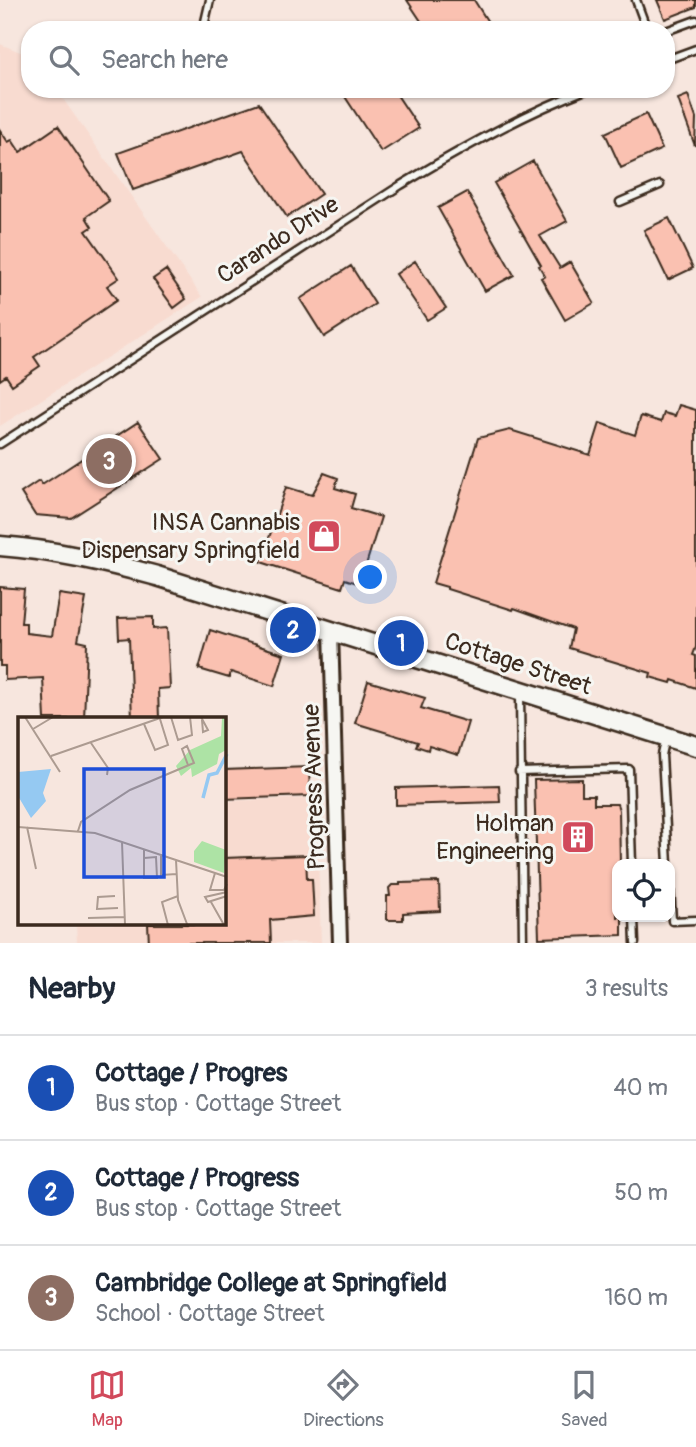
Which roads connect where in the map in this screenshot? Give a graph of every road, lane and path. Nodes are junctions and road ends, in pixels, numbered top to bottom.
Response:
1 (211, 0) edge
2 (636, 0) edge
3 (696, 20) edge
4 (205, 21) edge
5 (644, 21) edge
6 (675, 28) edge
7 (696, 50) edge
8 (675, 57) edge
9 (564, 98) edge
10 (660, 185) dead end
11 (620, 202) dead end
12 (0, 444) edge
13 (0, 546) edge
14 (331, 630) junction
15 (520, 692) junction
16 (666, 736) junction
17 (696, 746) edge
18 (519, 772) junction
19 (632, 859) edge
20 (668, 859) edge
21 (696, 920) edge
22 (675, 921) edge
23 (634, 922) edge
24 (340, 943) edge
25 (523, 943) edge
26 (635, 943) edge

1 - 4 lane
2 - 5 lane
3 - 6 lane
7 - 8 lane
9 - 12 lane, Carando Drive
10 - 11 lane
13 - 14 main road, Cottage Street
14 - 15 main road, Cottage Street
14 - 24 street, Progress Avenue
15 - 16 main road, Cottage Street
15 - 18 lane
16 - 17 main road, Cottage Street
16 - 20 lane
18 - 19 lane
18 - 25 lane
21 - 22 lane
23 - 26 lane

